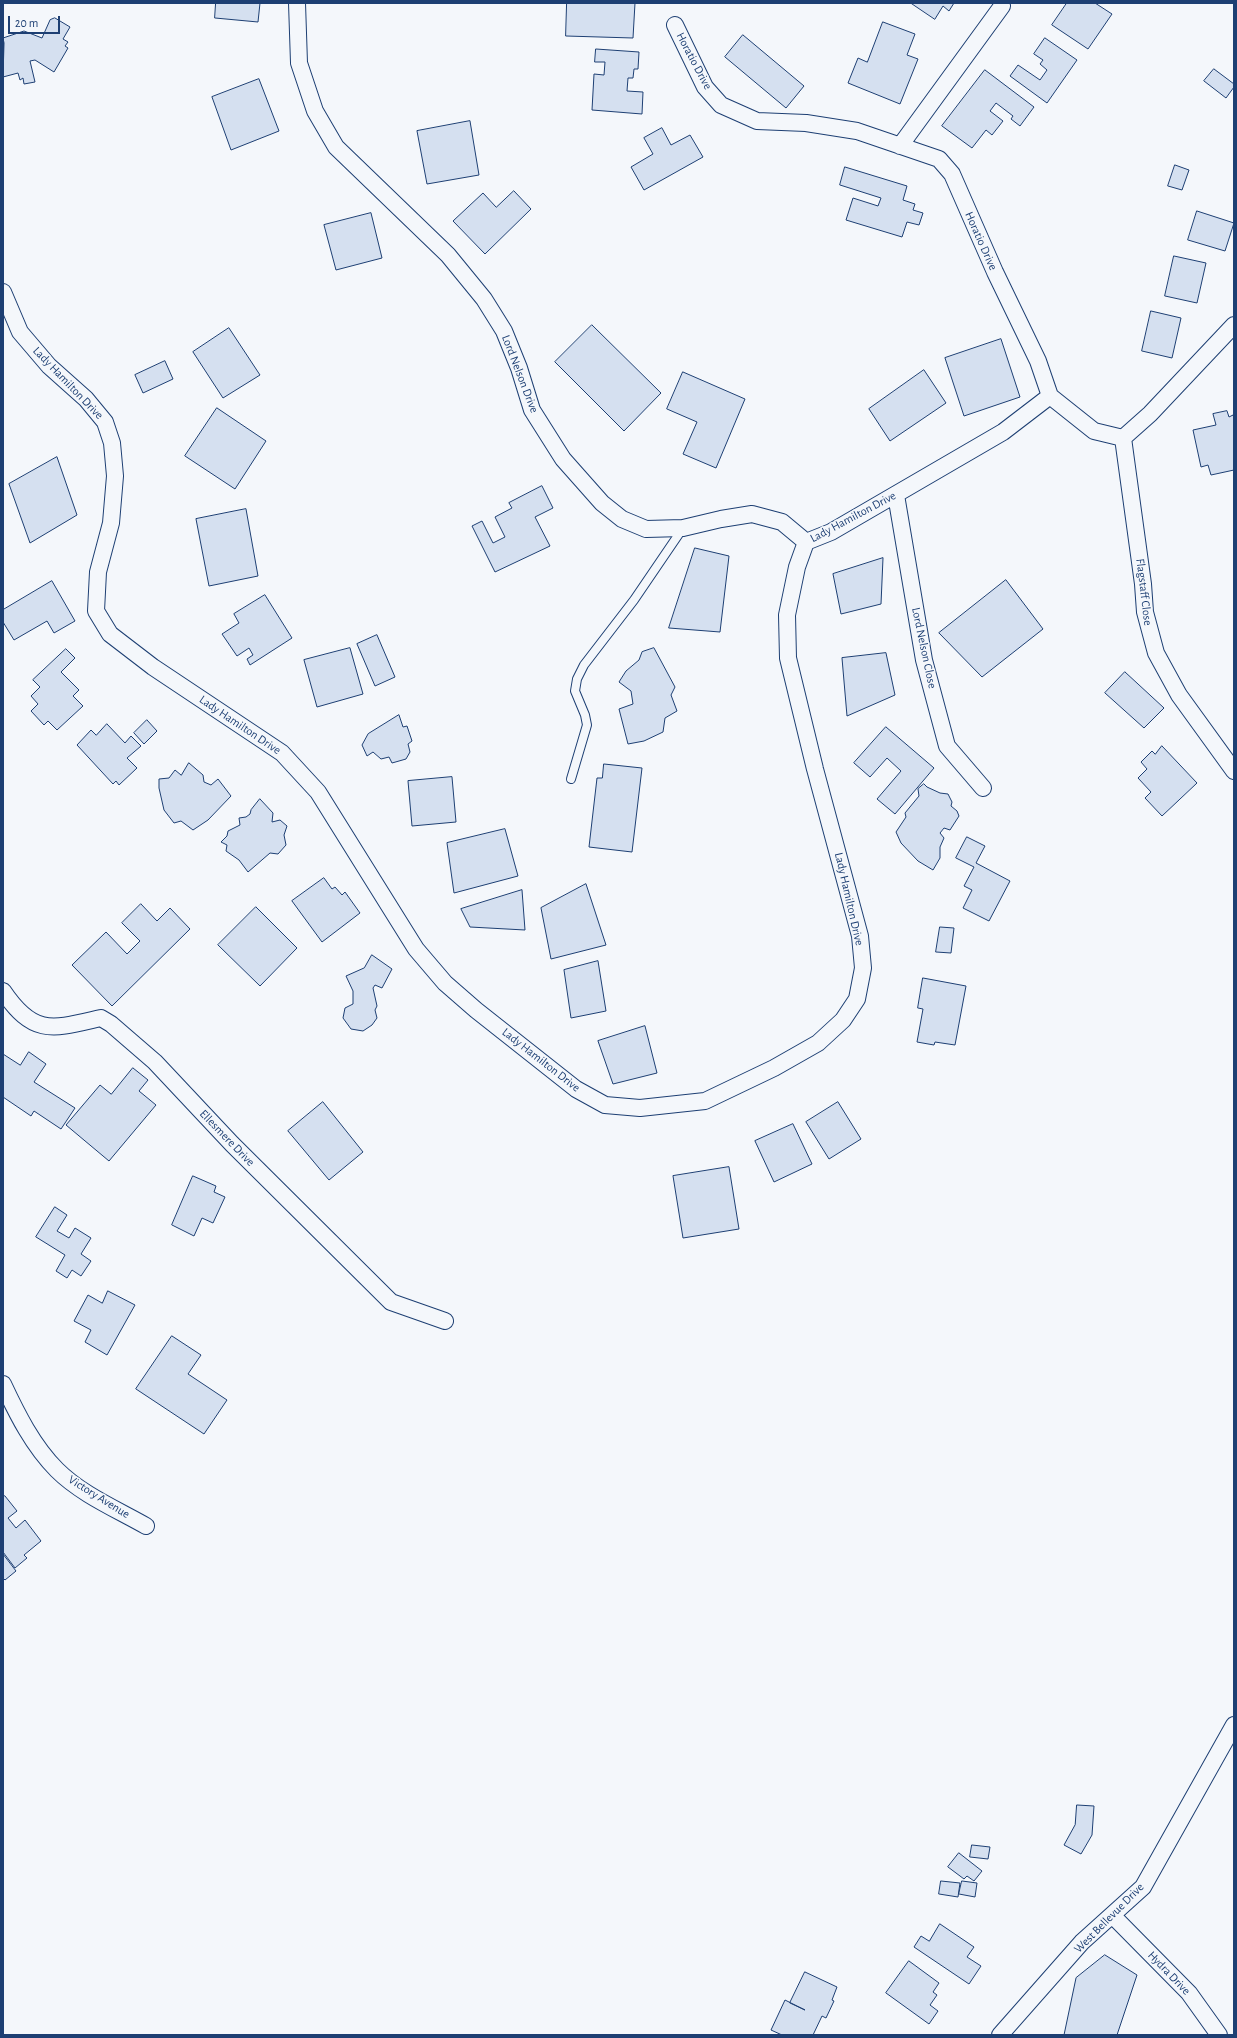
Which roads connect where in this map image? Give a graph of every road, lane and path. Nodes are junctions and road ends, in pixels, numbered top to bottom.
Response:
1 (297, 3) edge
2 (1002, 6) dead end
3 (675, 25) dead end
4 (900, 146) junction
5 (3, 292) edge
6 (1232, 327) edge
7 (1234, 346) edge
8 (1050, 396) junction
9 (1123, 438) junction
10 (896, 494) junction
11 (683, 528) junction
12 (806, 542) junction
13 (1234, 771) edge
14 (571, 779) dead end
15 (983, 788) dead end
16 (3, 991) edge
17 (445, 1321) dead end
18 (3, 1384) edge
19 (146, 1526) dead end
20 (1234, 1725) edge
21 (1112, 1915) junction
22 (1000, 2035) edge
23 (1219, 2035) edge

1 - 11 street, Lord Nelson Drive
2 - 4 street
3 - 4 street, Horatio Drive
4 - 8 street, Horatio Drive
5 - 12 street, Lady Hamilton Drive
6 - 7 street
6 - 9 street
8 - 9 street
8 - 10 street, Lady Hamilton Drive
9 - 13 street, Flagstaff Close
10 - 12 street, Lady Hamilton Drive
10 - 15 street, Lord Nelson Close
11 - 12 street, Lord Nelson Drive
11 - 14 lane
16 - 17 street, Ellesmere Drive
18 - 19 street, Victory Avenue
20 - 21 street, West Bellevue Drive
21 - 22 street, West Bellevue Drive
21 - 23 street, Hydra Drive

